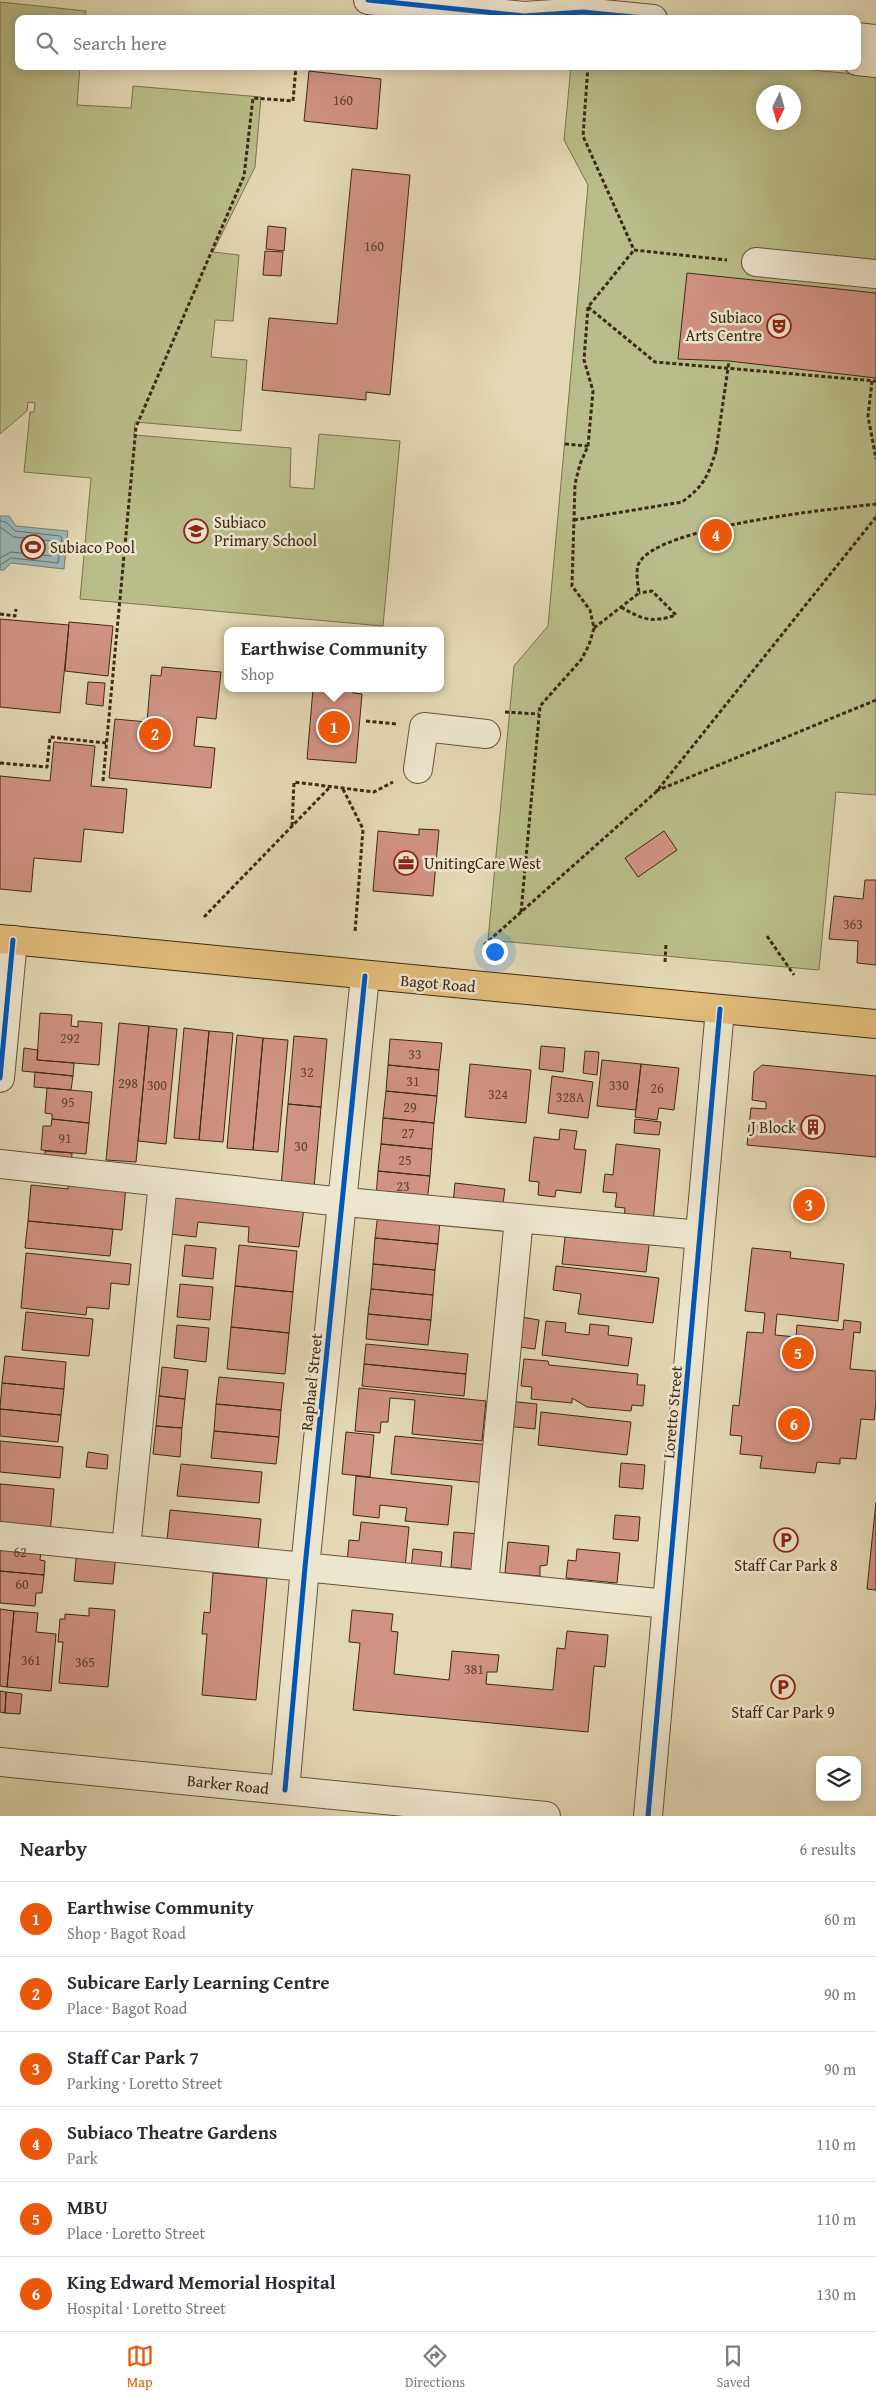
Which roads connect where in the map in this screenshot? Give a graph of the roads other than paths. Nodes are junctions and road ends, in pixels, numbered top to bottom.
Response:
1 (368, 0) edge
2 (527, 12) edge
3 (612, 15) edge
4 (861, 37) edge
5 (876, 39) edge
6 (861, 61) edge
7 (876, 62) edge
8 (756, 262) road end
9 (876, 274) edge
10 (491, 722) road end
11 (418, 769) road end
12 (7, 940) edge
13 (365, 976) junction
14 (720, 1010) junction
15 (876, 1024) edge
16 (0, 1078) edge
17 (0, 1164) edge
18 (163, 1182) junction
19 (342, 1201) junction
20 (519, 1218) junction
21 (700, 1235) junction
22 (0, 1536) edge
23 (126, 1548) junction
24 (305, 1567) junction
25 (484, 1585) junction
26 (667, 1604) junction
27 (0, 1762) edge
28 (285, 1790) junction
29 (546, 1816) edge
30 (648, 1816) edge

1 - 2 street
2 - 3 street
4 - 5 street
6 - 7 street
8 - 9 street
10 - 11 street
12 - 13 main road, Bagot Road
12 - 16 street
13 - 14 main road, Bagot Road
13 - 19 street, Raphael Street
14 - 15 main road, Bagot Road
14 - 21 street, Loretto Street
17 - 18 street
18 - 19 street
18 - 23 street
19 - 20 street
19 - 24 street, Raphael Street
20 - 21 street
20 - 25 street
21 - 26 street, Loretto Street
22 - 23 street
23 - 24 street
24 - 25 street
24 - 28 street, Raphael Street
25 - 26 street
26 - 30 street, Loretto Street
27 - 28 street, Barker Road
28 - 29 street, Barker Road

